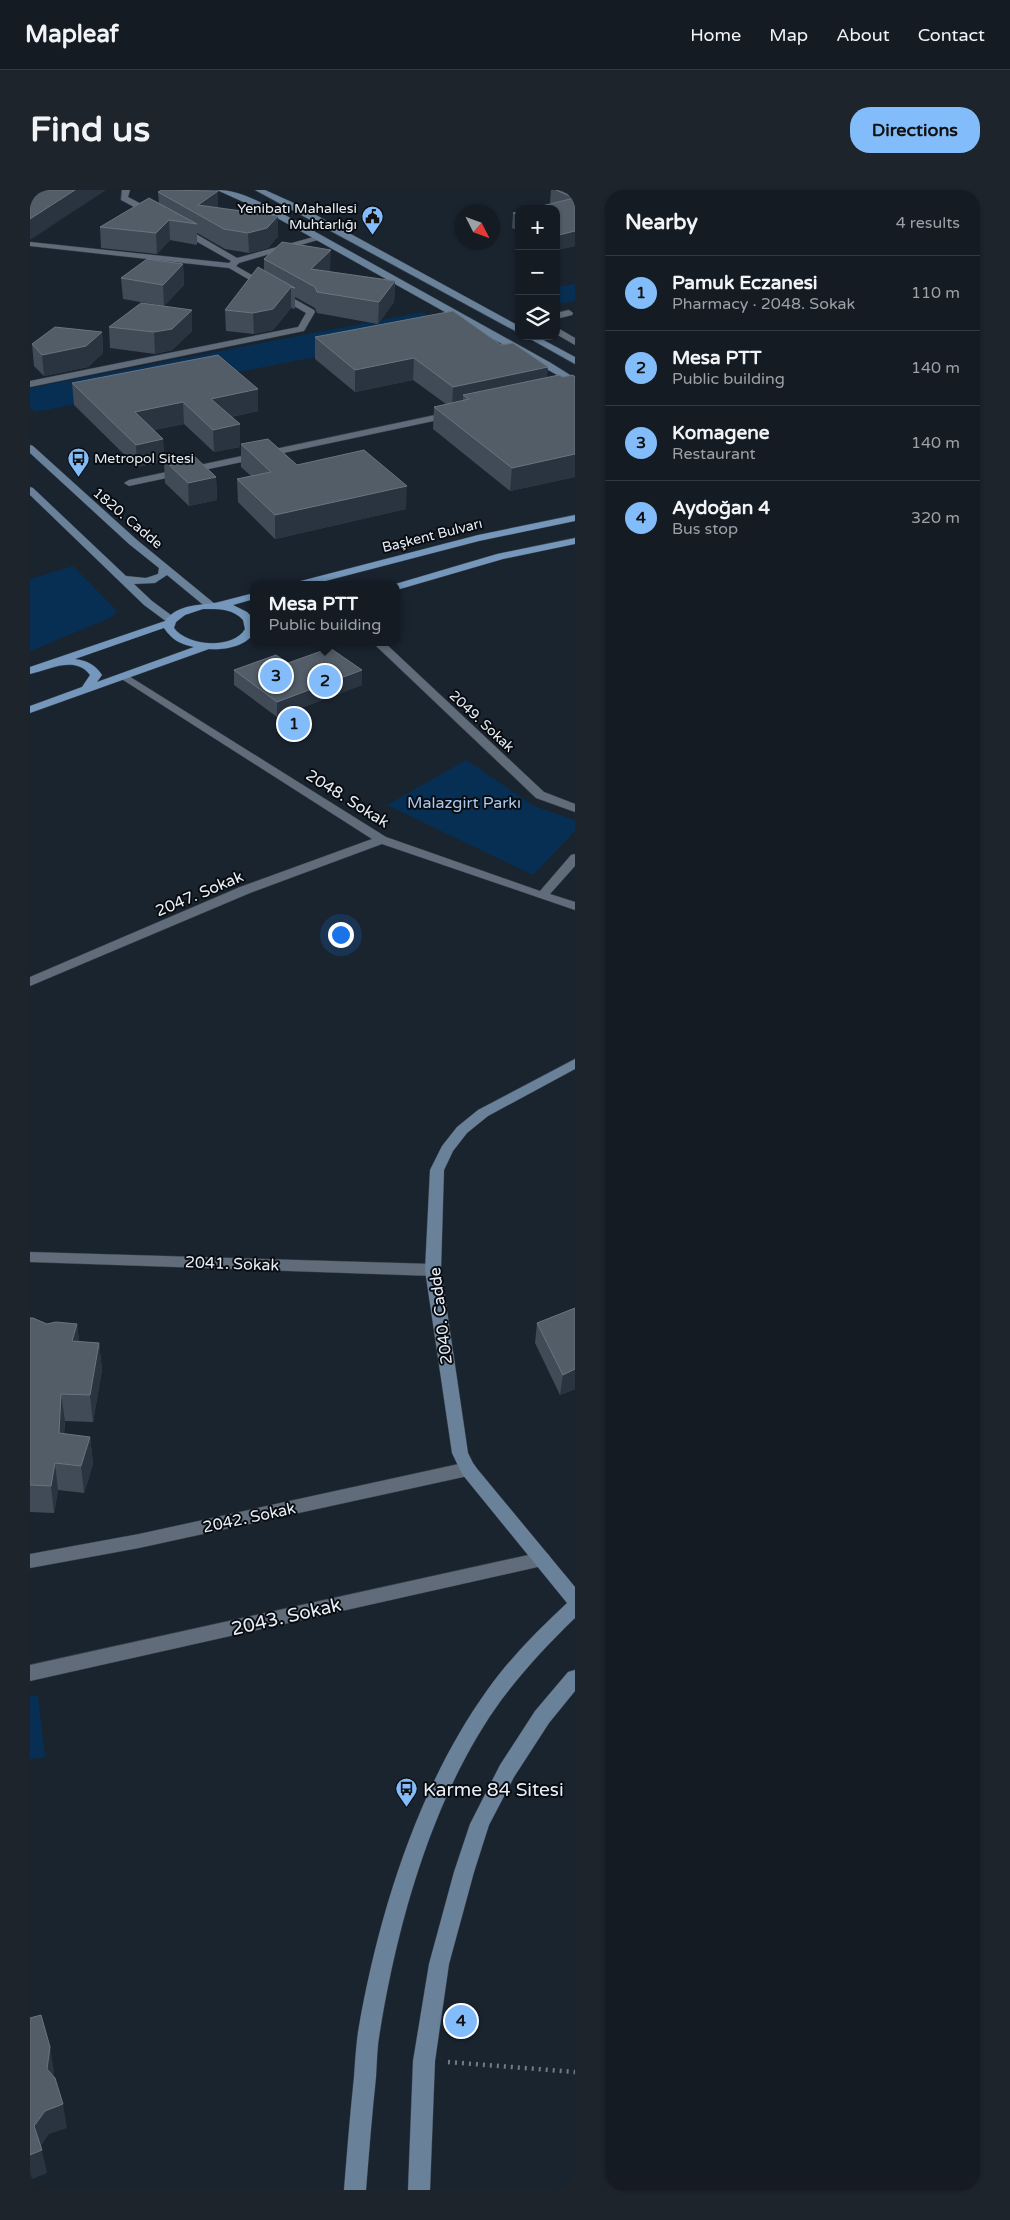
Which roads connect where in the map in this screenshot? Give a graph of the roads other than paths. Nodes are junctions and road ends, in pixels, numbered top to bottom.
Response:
1 (126, 190) edge
2 (221, 190) edge
3 (259, 190) edge
4 (158, 217) edge
5 (176, 227) edge
6 (318, 237) junction
7 (30, 244) edge
8 (233, 263) junction
9 (568, 313) dead end
10 (560, 315) edge
11 (514, 324) edge
12 (560, 333) edge
13 (537, 340) edge
14 (575, 342) edge
15 (575, 361) edge
16 (30, 384) edge
17 (573, 386) edge
18 (460, 412) edge
19 (30, 448) edge
20 (129, 484) dead end
21 (30, 490) edge
22 (575, 518) edge
23 (575, 541) edge
24 (162, 564) junction
25 (122, 578) junction
26 (324, 581) edge
27 (400, 586) edge
28 (250, 597) edge
29 (213, 606) junction
30 (250, 620) edge
31 (170, 621) junction
32 (250, 632) edge
33 (381, 646) edge
34 (207, 647) junction
35 (52, 662) junction
36 (30, 670) edge
37 (124, 676) junction
38 (86, 690) junction
39 (30, 710) edge
40 (575, 808) edge
41 (382, 840) junction
42 (575, 858) edge
43 (542, 896) junction
44 (575, 906) edge
45 (30, 982) edge
46 (575, 1063) edge
47 (30, 1256) edge
48 (433, 1270) junction
49 (468, 1469) junction
50 (542, 1559) junction
51 (30, 1561) edge
52 (575, 1600) edge
53 (575, 1606) edge
54 (30, 1673) edge
55 (575, 1678) edge
56 (355, 2190) edge
57 (419, 2190) edge

1 - 4 street
2 - 6 street
3 - 11 street
5 - 8 street
6 - 8 street
6 - 17 street
7 - 8 street
8 - 16 street
9 - 10 street
12 - 14 street
13 - 15 street
18 - 20 street
19 - 24 street, 1820. Cadde
21 - 25 street
22 - 26 main road, Başkent Bulvarı
23 - 27 main road
24 - 25 street
24 - 29 street, 1820. Cadde
25 - 31 street
28 - 29 main road
29 - 30 main road
29 - 31 main road
31 - 34 main road
31 - 35 main road
32 - 34 main road
33 - 40 street, 2049. Sokak
34 - 37 main road
35 - 36 main road
35 - 38 main road
37 - 38 main road
37 - 41 street, 2048. Sokak
38 - 39 main road
41 - 43 street, 2048. Sokak
41 - 45 street, 2047. Sokak
42 - 43 street
43 - 44 street, 2048. Sokak
46 - 48 street, 2040. Cadde
47 - 48 street, 2041. Sokak
48 - 49 street, 2040. Cadde
49 - 50 street, 2040. Cadde
49 - 51 street, 2042. Sokak
50 - 52 street, 2040. Cadde
50 - 54 street, 2043. Sokak
53 - 56 street
55 - 57 street

